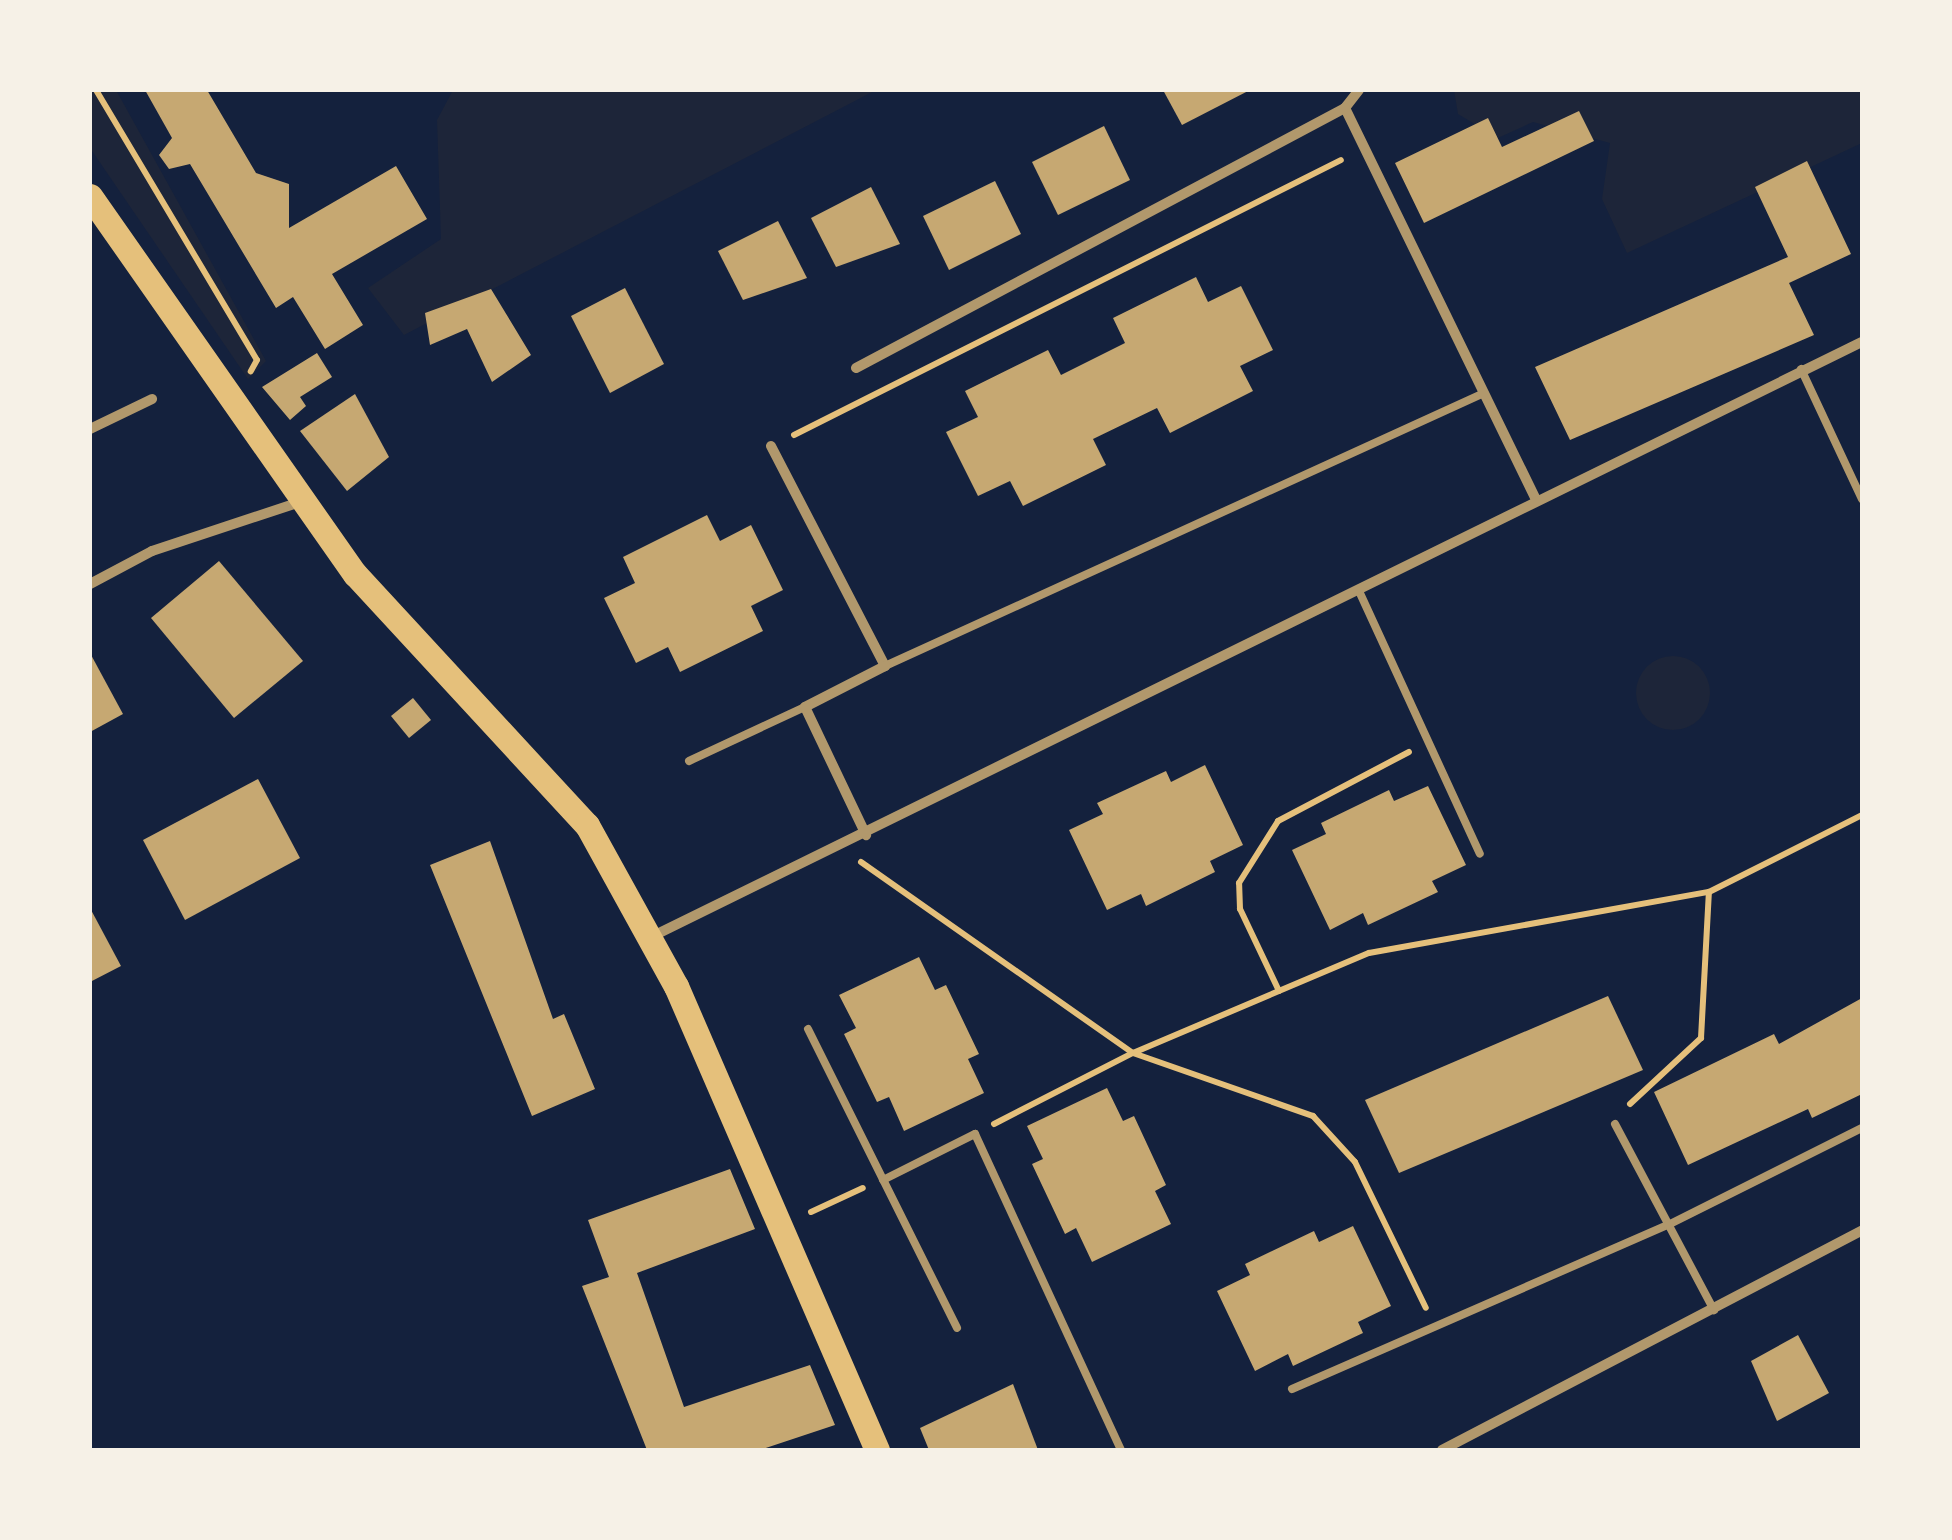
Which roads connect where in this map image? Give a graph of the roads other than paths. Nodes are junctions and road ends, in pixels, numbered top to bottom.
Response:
1 (1359, 90) edge
2 (1345, 108) junction
3 (90, 174) edge
4 (90, 196) edge
5 (150, 276) junction
6 (1862, 342) edge
7 (856, 368) dead end
8 (1801, 369) junction
9 (1484, 393) junction
10 (152, 399) dead end
11 (90, 429) edge
12 (771, 446) road end
13 (1862, 499) edge
14 (304, 500) junction
15 (1537, 501) junction
16 (90, 584) edge
17 (1359, 591) junction
18 (885, 666) junction
19 (805, 707) junction
20 (689, 761) dead end
21 (866, 835) junction
22 (1480, 854) dead end
23 (650, 938) junction
24 (808, 1029) dead end
25 (1615, 1124) road end
26 (1862, 1128) edge
27 (884, 1180) junction
28 (1668, 1225) junction
29 (1862, 1230) edge
30 (1714, 1310) junction
31 (957, 1328) dead end
32 (1292, 1389) dead end
33 (877, 1450) edge
34 (1121, 1450) edge
35 (1442, 1450) edge

1 - 2 street
2 - 7 street
2 - 9 street
3 - 5 main road
4 - 5 main road
5 - 14 main road
6 - 8 street
8 - 13 lane
8 - 15 street
9 - 15 street
9 - 18 lane
10 - 11 street
12 - 18 street
14 - 16 street
14 - 23 main road
15 - 17 street
17 - 21 street
17 - 22 lane
18 - 19 street
19 - 20 lane
19 - 21 street
21 - 23 street
23 - 33 main road
24 - 27 lane
25 - 28 lane
26 - 28 lane
27 - 31 lane
27 - 34 lane
28 - 30 lane
28 - 32 lane
29 - 30 street
30 - 35 street

